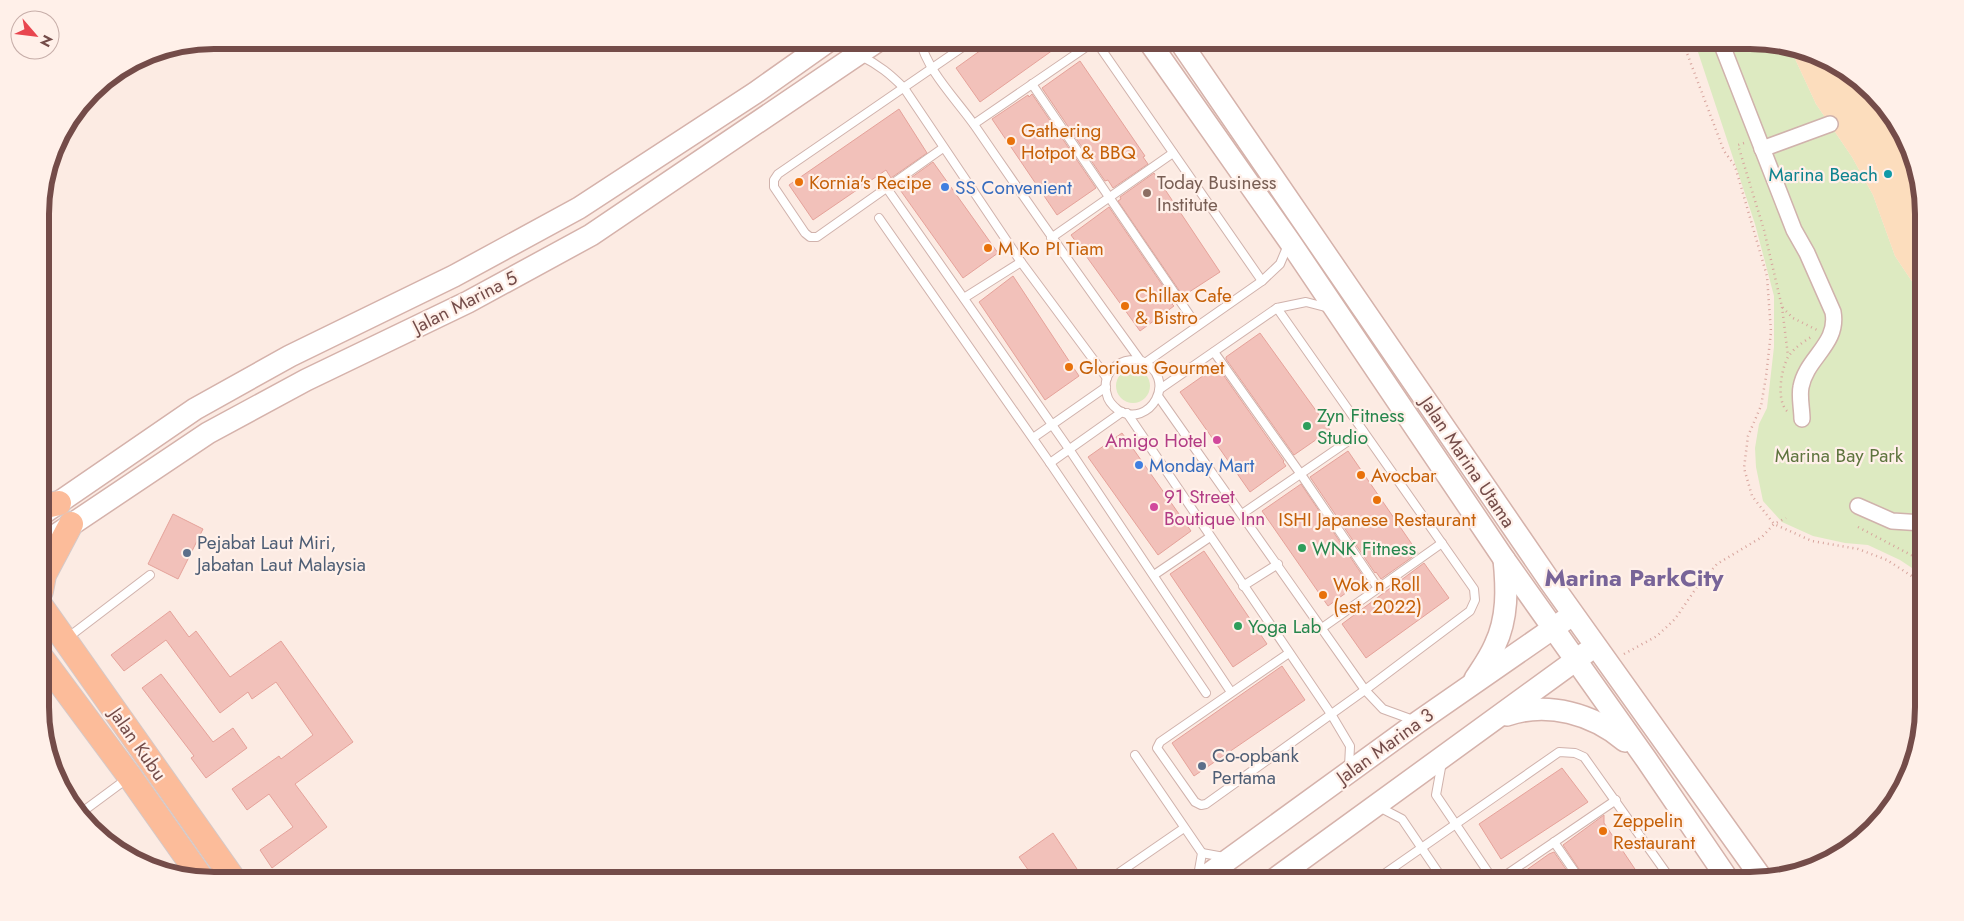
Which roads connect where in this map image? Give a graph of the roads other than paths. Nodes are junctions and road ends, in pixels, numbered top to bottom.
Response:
1 (817, 49) edge
2 (866, 49) edge
3 (922, 49) edge
4 (960, 49) edge
5 (1082, 49) edge
6 (1101, 49) edge
7 (1154, 49) edge
8 (1184, 49) edge
9 (1723, 49) edge
10 (858, 55) junction
11 (933, 68) junction
12 (1032, 84) junction
13 (904, 88) junction
14 (974, 124) junction
15 (1830, 124) dead end
16 (1760, 143) junction
17 (943, 148) junction
18 (1173, 153) junction
19 (886, 187) junction
20 (1109, 198) junction
21 (879, 218) dead end
22 (1051, 238) junction
23 (1290, 242) junction
24 (1020, 262) junction
25 (1262, 281) junction
26 (964, 298) junction
27 (1277, 308) junction
28 (1334, 309) junction
29 (1197, 326) junction
30 (1214, 352) junction
31 (1142, 361) junction
32 (1107, 378) junction
33 (1106, 387) junction
34 (1159, 392) junction
35 (1124, 412) junction
36 (1802, 419) dead end
37 (1051, 424) junction
38 (1363, 431) junction
39 (1033, 438) junction
40 (1069, 449) junction
41 (1050, 463) junction
42 (1300, 473) junction
43 (1858, 506) dead end
44 (49, 507) edge
45 (1242, 514) junction
46 (1915, 522) edge
47 (71, 524) junction
48 (1210, 537) junction
49 (49, 540) edge
50 (1442, 543) junction
51 (1504, 559) junction
52 (1278, 564) junction
53 (49, 565) edge
54 (150, 575) dead end
55 (1154, 575) junction
56 (1243, 586) junction
57 (1378, 588) junction
58 (1573, 614) junction
59 (49, 617) edge
60 (1322, 628) junction
61 (1553, 629) junction
62 (65, 640) junction
63 (1595, 646) junction
64 (1289, 653) junction
65 (1575, 661) junction
66 (49, 668) edge
67 (1473, 684) junction
68 (1365, 690) junction
69 (1231, 692) junction
70 (1206, 693) dead end
71 (1331, 714) junction
72 (1497, 718) junction
73 (1418, 722) junction
74 (1135, 755) dead end
75 (1443, 758) junction
76 (1646, 759) junction
77 (1348, 772) junction
78 (130, 777) junction
79 (1616, 800) junction
80 (1376, 806) junction
81 (84, 810) edge
82 (1454, 824) junction
83 (1184, 828) junction
84 (1554, 842) junction
85 (1422, 847) junction
86 (1202, 853) junction
87 (1230, 858) junction
88 (197, 871) edge
89 (229, 872) edge
90 (1120, 872) edge
91 (1199, 872) edge
92 (1211, 872) edge
93 (1284, 872) edge
94 (1387, 872) edge
95 (1438, 872) edge
96 (1489, 872) edge
97 (1509, 872) edge
98 (1575, 872) edge
99 (1666, 872) edge
100 (1723, 872) edge
101 (1757, 872) edge

1 - 44 street, Jalan Marina 5
2 - 10 street, Jalan Marina 5
3 - 11 lane
4 - 11 lane
5 - 12 lane
6 - 18 lane
7 - 23 street, Jalan Marina Utama
8 - 58 street, Jalan Marina Utama
9 - 16 street
10 - 13 lane
10 - 47 street, Jalan Marina 5
11 - 13 lane
11 - 14 lane
12 - 14 lane
12 - 20 lane
13 - 17 lane
13 - 19 lane
14 - 22 lane
15 - 16 street
16 - 36 street
17 - 19 lane
17 - 24 lane
18 - 20 lane
18 - 25 lane
19 - 26 lane
20 - 22 lane
20 - 29 lane
21 - 39 lane
22 - 31 lane
23 - 25 lane
23 - 28 street, Jalan Marina Utama
24 - 26 lane
24 - 32 lane
25 - 29 lane
26 - 37 lane
27 - 28 lane
27 - 30 lane
27 - 38 lane
28 - 51 street, Jalan Marina Utama
29 - 31 lane
30 - 34 lane
30 - 42 lane
31 - 32 lane
31 - 34 lane
32 - 33 lane
33 - 35 lane
33 - 37 lane
34 - 35 lane
34 - 45 lane
35 - 40 lane
35 - 48 lane
37 - 39 lane
37 - 40 lane
38 - 42 lane
38 - 50 lane
39 - 41 lane
40 - 41 lane
40 - 55 lane
41 - 70 lane
42 - 45 lane
42 - 57 lane
43 - 46 street
45 - 52 lane
47 - 49 street, Jalan Marina 5
47 - 53 main road
48 - 55 lane
48 - 56 lane
50 - 57 lane
50 - 68 lane
51 - 61 street, Jalan Marina Utama
51 - 67 street
52 - 56 lane
52 - 60 lane
54 - 62 lane
55 - 69 lane
56 - 64 lane
57 - 60 lane
58 - 61 street, Jalan Marina 3
58 - 63 street, Jalan Marina Utama
59 - 62 main road, Jalan Kubu
60 - 68 lane
61 - 65 street, Jalan Marina Utama
61 - 67 street, Jalan Marina 3
62 - 89 main road, Jalan Kubu
63 - 65 street
63 - 101 street, Jalan Marina Utama
64 - 69 lane
64 - 71 lane
65 - 72 street
65 - 76 street, Jalan Marina Utama
66 - 78 main road, Jalan Kubu
67 - 73 street, Jalan Marina 3
68 - 71 lane
68 - 73 lane
69 - 71 lane
71 - 77 lane
72 - 75 street
72 - 76 street
73 - 77 street, Jalan Marina 3
74 - 83 lane
75 - 80 street
75 - 82 lane
76 - 100 street, Jalan Marina Utama
77 - 87 street, Jalan Marina 3
78 - 81 lane
78 - 88 main road, Jalan Kubu
79 - 82 lane
79 - 84 lane
79 - 99 lane
80 - 85 lane
80 - 93 street
82 - 85 lane
82 - 96 lane
83 - 86 lane
83 - 90 lane
84 - 97 lane
84 - 98 lane
85 - 94 lane
85 - 95 lane
86 - 87 lane
86 - 91 lane
87 - 92 street, Jalan Marina 3

